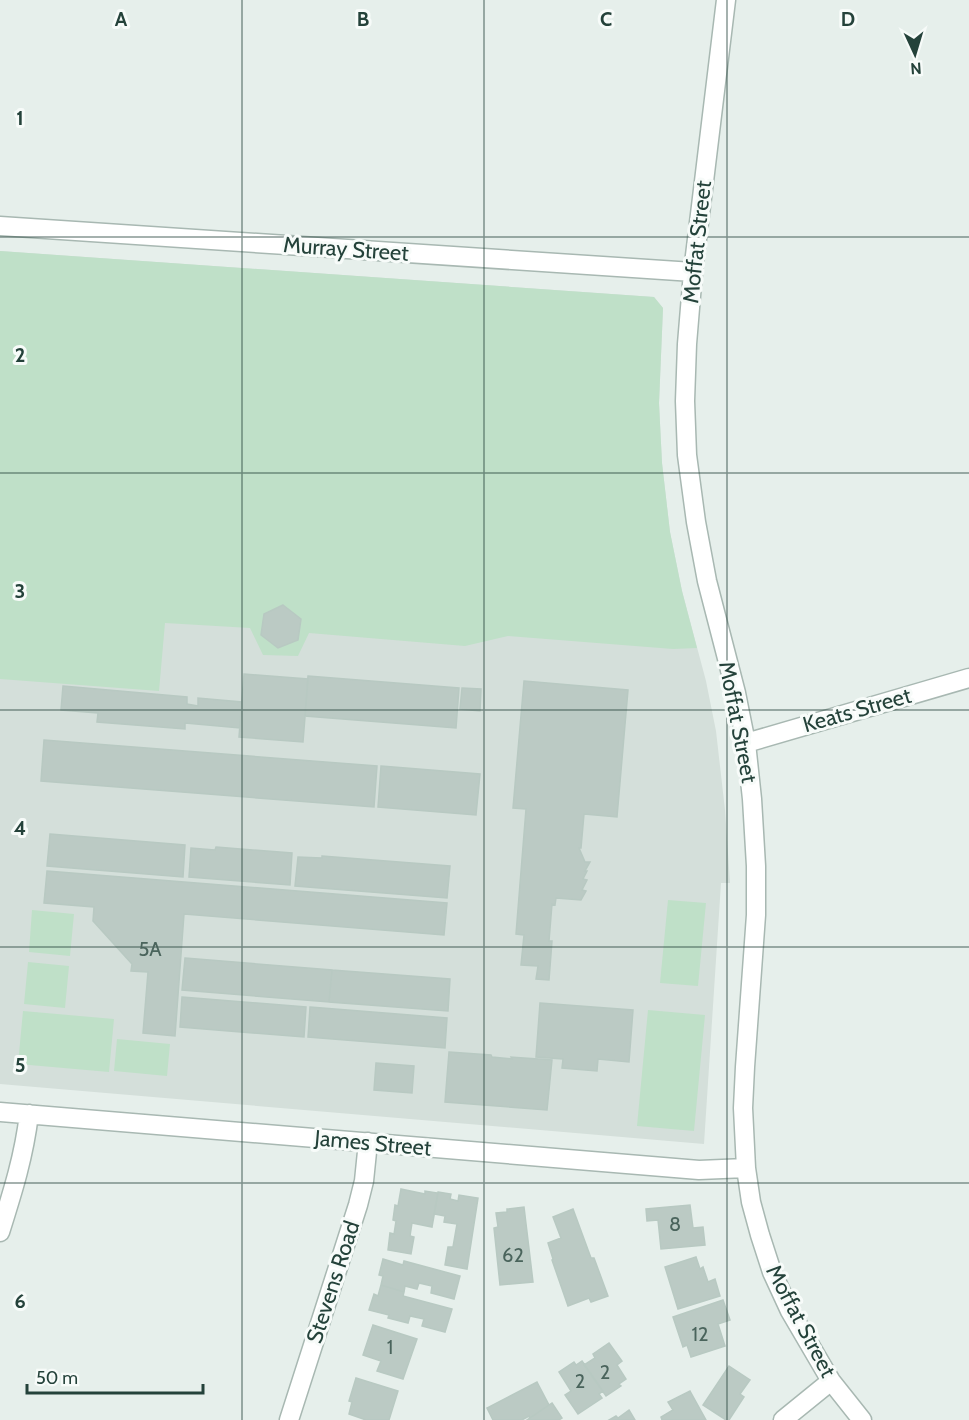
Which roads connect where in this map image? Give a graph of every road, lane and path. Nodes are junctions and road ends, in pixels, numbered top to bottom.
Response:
1 (726, 0) edge
2 (0, 226) edge
3 (693, 272) junction
4 (969, 678) edge
5 (746, 743) junction
6 (0, 1112) edge
7 (29, 1114) junction
8 (368, 1142) junction
9 (746, 1168) junction
10 (0, 1232) edge
11 (831, 1381) junction
12 (289, 1420) edge
13 (783, 1420) edge
14 (862, 1420) edge

1 - 3 street, Moffat Street
2 - 3 street, Murray Street
3 - 5 street, Moffat Street
4 - 5 street, Keats Street
5 - 9 street, Moffat Street
6 - 7 street, James Street
7 - 8 street, James Street
7 - 10 street
8 - 9 street, James Street
8 - 12 street, Stevens Road
9 - 11 street, Moffat Street
11 - 13 street
11 - 14 street, Moffat Street

